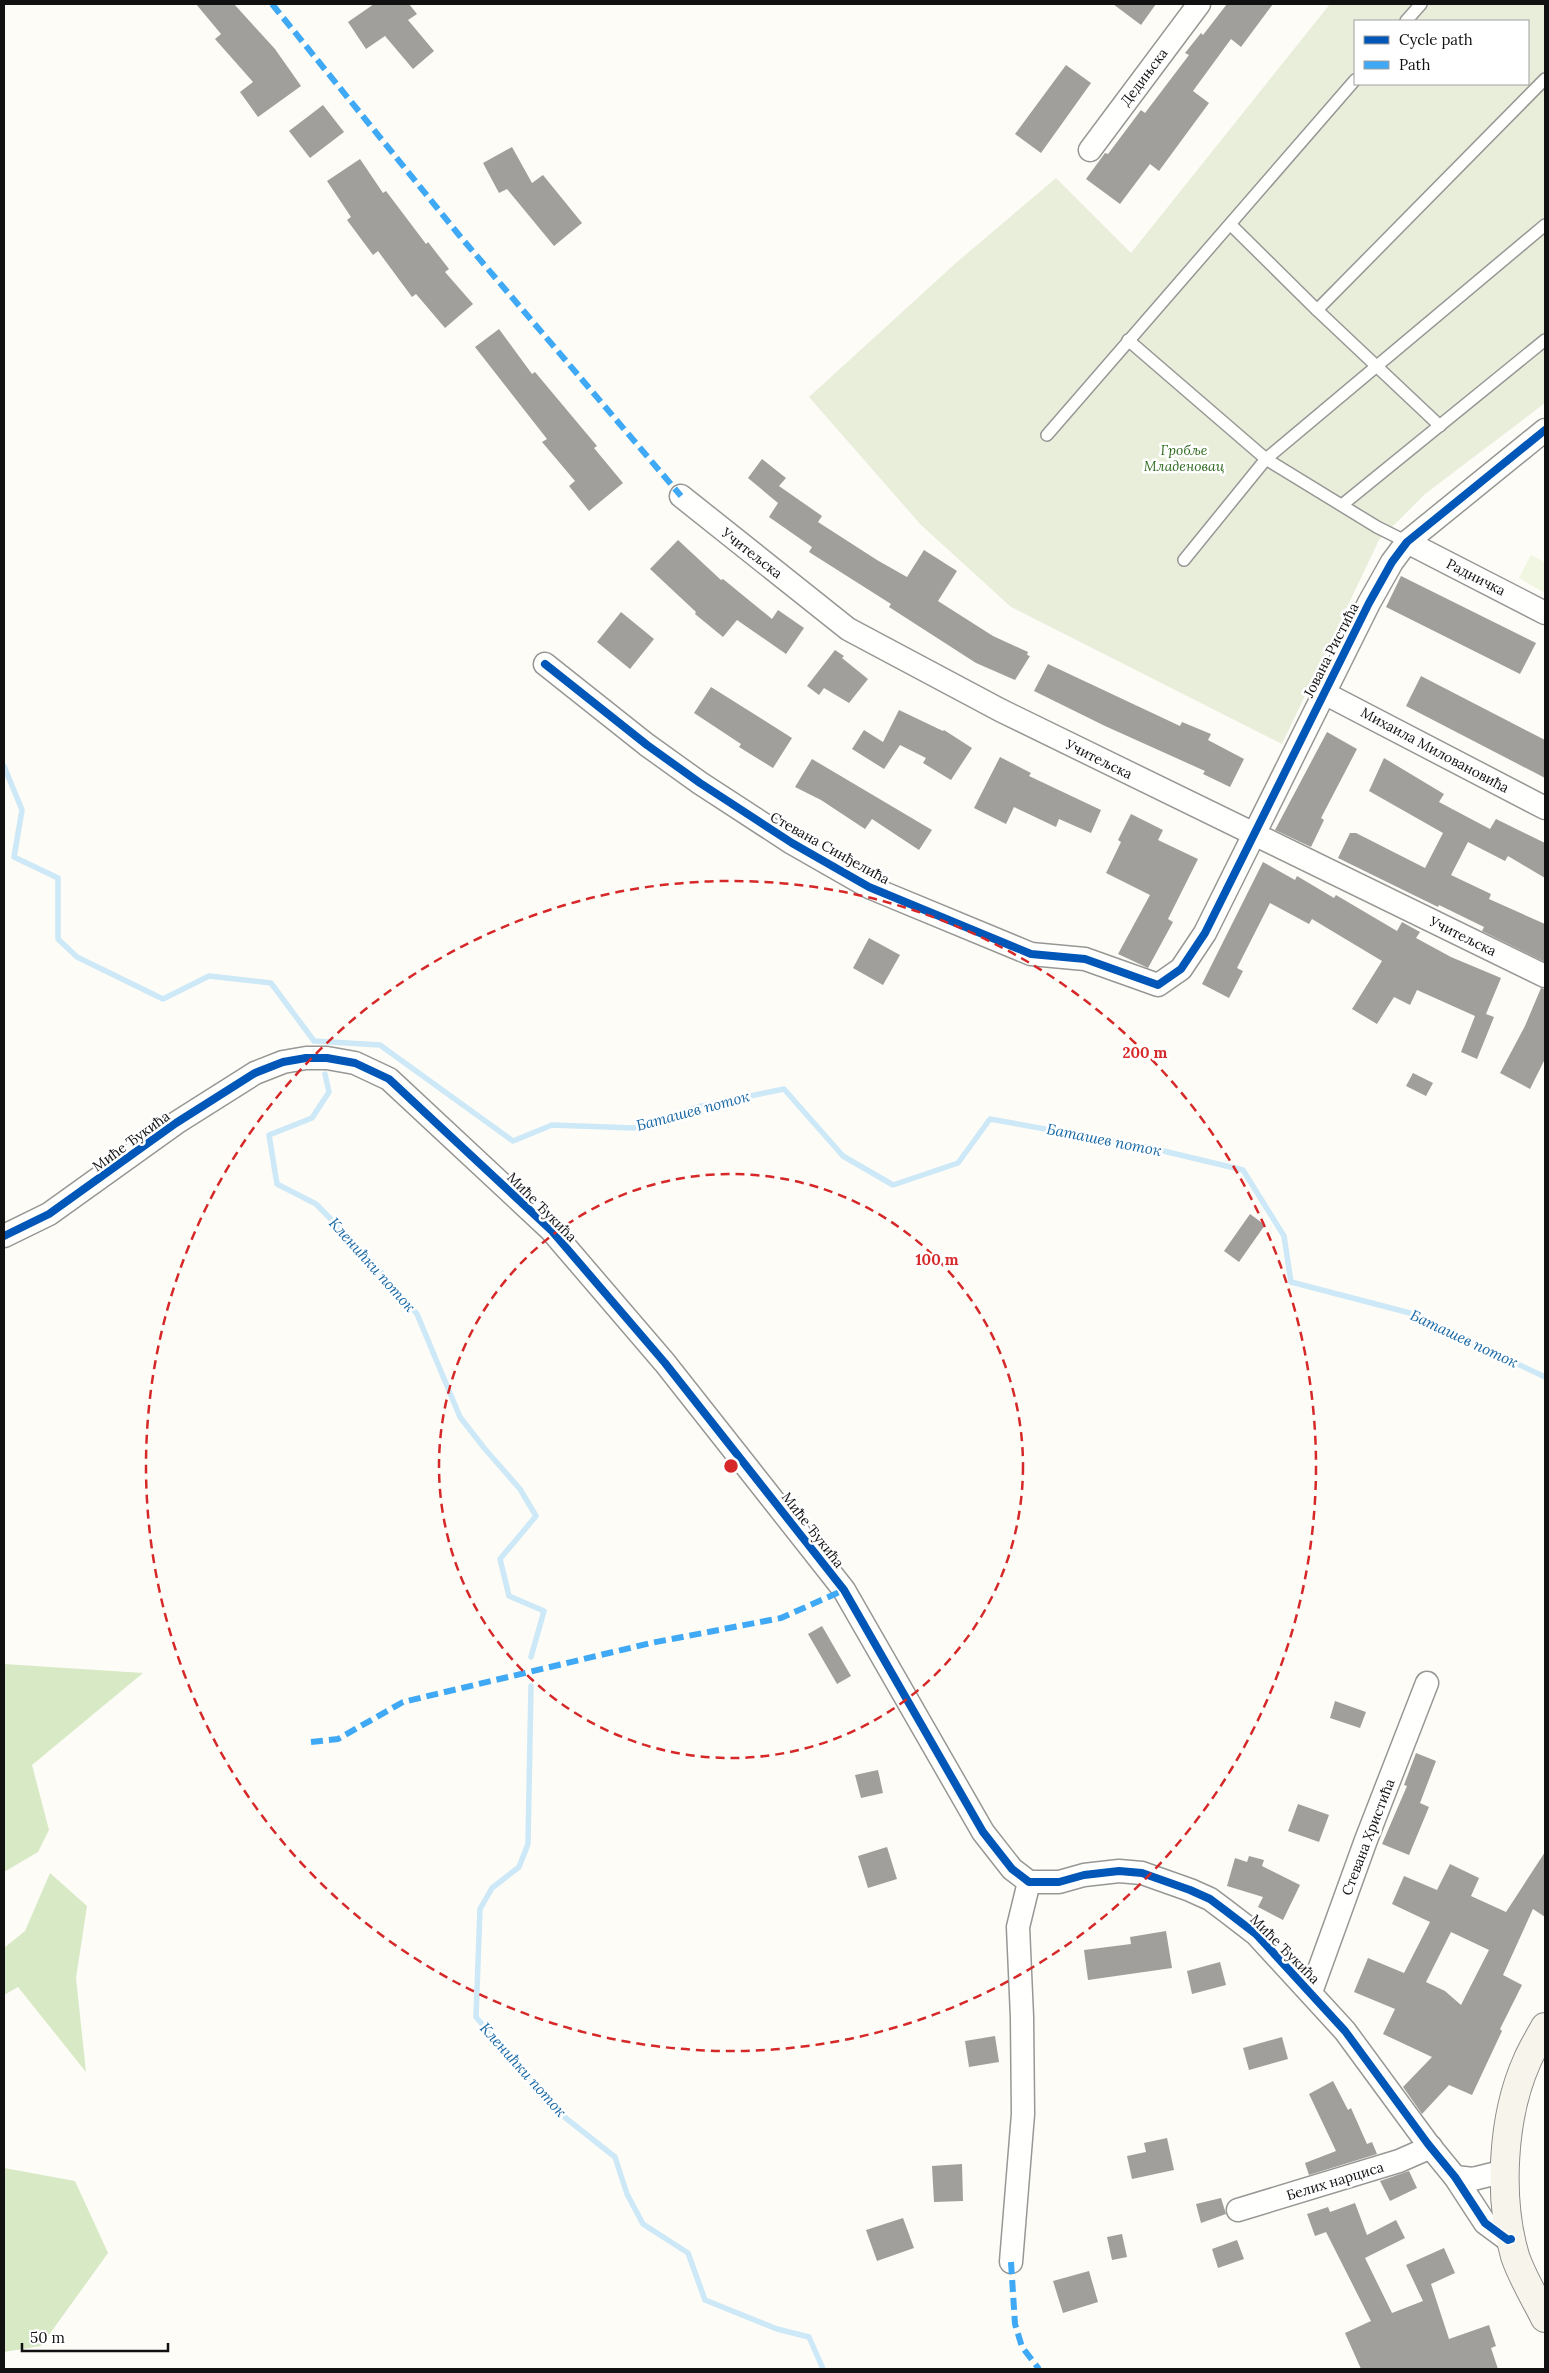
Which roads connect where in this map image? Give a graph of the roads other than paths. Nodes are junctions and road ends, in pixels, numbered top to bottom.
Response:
1 (1198, 4) edge
2 (1421, 4) edge
3 (1407, 20) edge
4 (1545, 79) edge
5 (1354, 81) edge
6 (1090, 150) dead end
7 (1231, 225) junction
8 (1545, 225) edge
9 (1317, 310) junction
10 (1128, 340) junction
11 (1545, 340) edge
12 (1377, 365) junction
13 (1440, 426) junction
14 (1545, 430) edge
15 (1047, 435) dead end
16 (1266, 459) junction
17 (680, 496) dead end
18 (1342, 505) junction
19 (1407, 542) junction
20 (1184, 560) dead end
21 (1545, 613) edge
22 (545, 664) dead end
23 (1324, 693) junction
24 (1545, 808) edge
25 (1253, 833) junction
26 (1205, 933) joint
27 (1545, 976) edge
28 (4, 1236) edge
29 (1427, 1682) dead end
30 (1029, 1882) junction
31 (1311, 1992) junction
32 (1545, 2027) edge
33 (1431, 2147) junction
34 (1505, 2171) junction
35 (1455, 2177) junction
36 (1238, 2210) dead end
37 (1511, 2239) junction
38 (1011, 2262) dead end
39 (1545, 2318) edge

1 - 6 street, Дедињска
2 - 3 lane
4 - 9 lane
5 - 7 lane
7 - 9 lane
7 - 10 lane
8 - 12 lane
9 - 12 lane
10 - 15 lane
10 - 16 lane
11 - 13 lane
12 - 13 lane
12 - 16 lane
13 - 18 lane
14 - 19 street, Јована Ристића
16 - 18 lane
16 - 20 lane
17 - 25 street, Учитељска
18 - 19 lane
19 - 21 street, Радничка
19 - 23 street, Јована Ристића
22 - 26 street, Стевана Синђелића
23 - 24 street, Михаила Миловановића
23 - 25 street, Јована Ристића
25 - 26 street, Јована Ристића
25 - 27 street, Учитељска
28 - 30 street, Миће Ђукића
29 - 31 street, Стевана Христића
30 - 31 street, Миће Ђукића
30 - 38 street
31 - 33 street, Миће Ђукића
32 - 34 street
33 - 35 street, Миће Ђукића
33 - 36 street, Белих нарциса
34 - 35 street
34 - 37 street
35 - 37 street, Миће Ђукића
37 - 39 street

